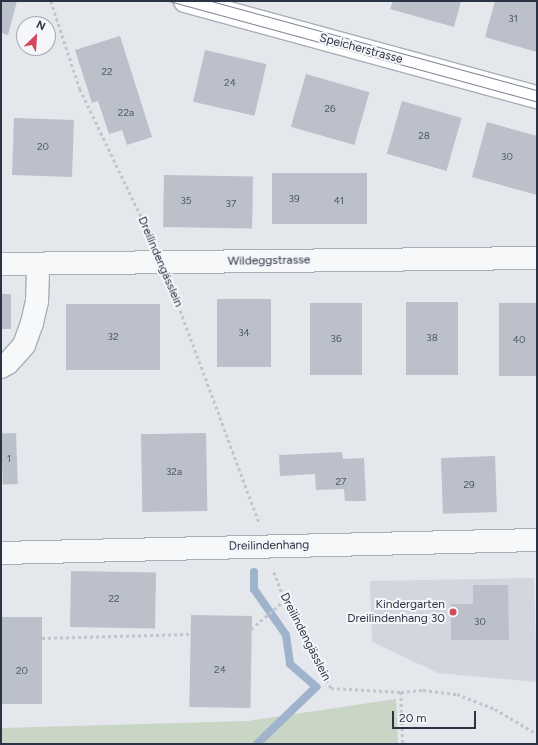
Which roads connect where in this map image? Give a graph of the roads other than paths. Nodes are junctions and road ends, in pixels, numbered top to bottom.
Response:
1 (185, 1) edge
2 (537, 97) edge
3 (537, 258) edge
4 (1, 264) edge
5 (38, 264) junction
6 (1, 367) edge
7 (537, 540) edge
8 (1, 553) edge

1 - 2 main road, Speicherstrasse
3 - 5 street, Wildeggstrasse
4 - 5 street, Wildeggstrasse
5 - 6 street
7 - 8 street, Dreilindenhang

